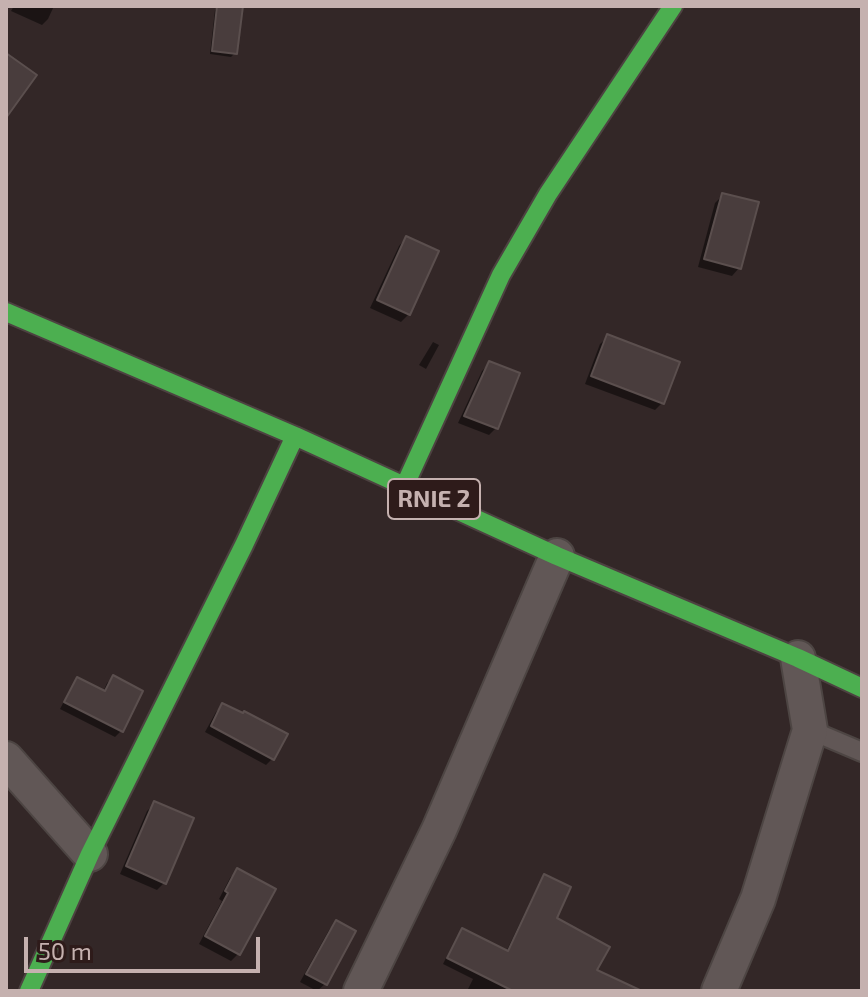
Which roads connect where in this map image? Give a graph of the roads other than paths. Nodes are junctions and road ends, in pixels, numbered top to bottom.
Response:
1 (672, 7) edge
2 (6, 312) edge
3 (295, 436) junction
4 (405, 485) junction
5 (557, 556) junction
6 (798, 658) junction
7 (862, 688) edge
8 (810, 730) junction
9 (862, 752) edge
10 (6, 759) edge
11 (90, 854) junction
12 (29, 991) edge
13 (361, 991) edge
14 (719, 991) edge

1 - 4 street
2 - 3 street, RNIE 2 / RNIE 2
3 - 4 street, RNIE 2 / RNIE 2
3 - 11 street
4 - 5 street, RNIE 2 / RNIE 2
5 - 6 street, RNIE 2 / RNIE 2
5 - 13 street
6 - 7 street, RNIE 2 / RNIE 2
6 - 8 street
8 - 9 lane
8 - 14 street
10 - 11 street
11 - 12 street

